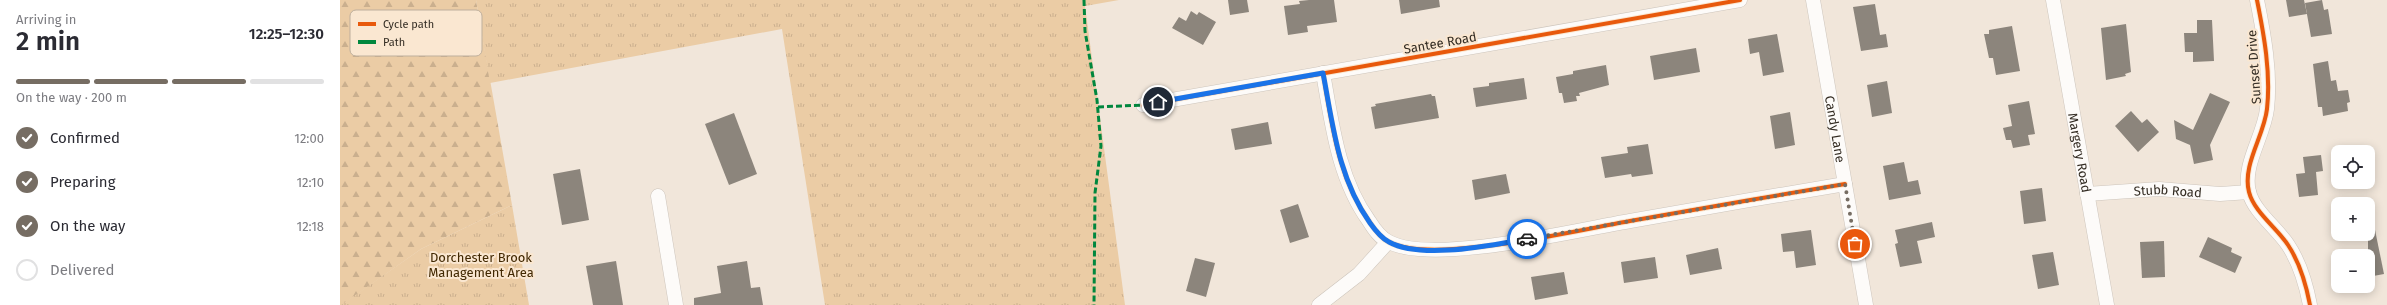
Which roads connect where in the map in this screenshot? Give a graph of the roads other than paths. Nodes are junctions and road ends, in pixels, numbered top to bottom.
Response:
1 (1740, 0) edge
2 (1813, 0) edge
3 (2053, 0) edge
4 (2257, 0) edge
5 (1323, 73) junction
6 (1143, 105) dead end
7 (1845, 184) junction
8 (2249, 192) junction
9 (2087, 194) junction
10 (658, 196) dead end
11 (1388, 242) junction
12 (676, 305) edge
13 (1319, 305) edge
14 (1866, 305) edge
15 (2106, 305) edge
16 (2310, 305) edge

1 - 5 street, Santee Road
2 - 7 street, Candy Lane
3 - 9 street, Margery Road
4 - 8 street, Sunset Drive
5 - 6 street, Santee Road
5 - 11 street
7 - 11 street
7 - 14 street, Candy Lane
8 - 9 street, Stubb Road
8 - 16 street, Sunset Drive
9 - 15 street, Margery Road
10 - 12 street
11 - 13 street

